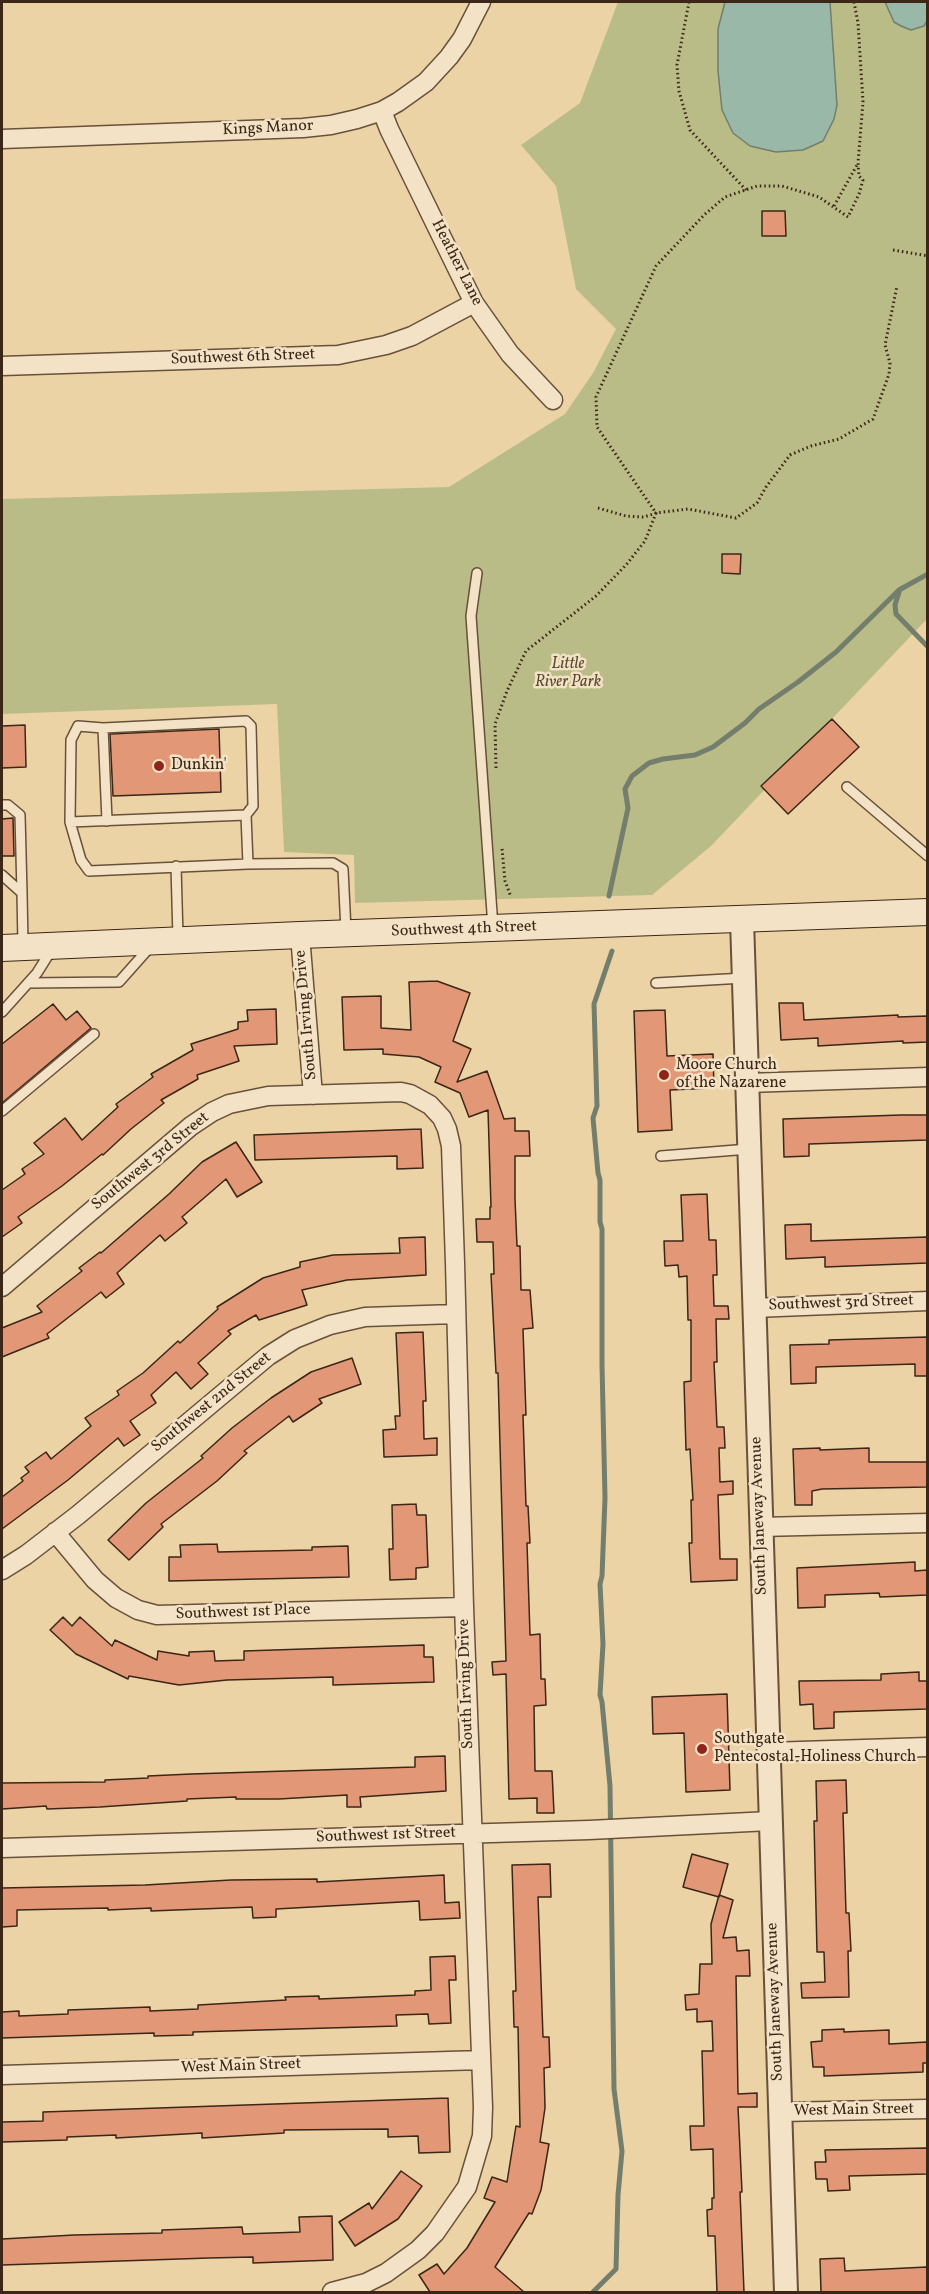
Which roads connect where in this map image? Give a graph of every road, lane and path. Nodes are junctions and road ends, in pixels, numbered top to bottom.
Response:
1 (481, 2) edge
2 (689, 2) edge
3 (854, 2) edge
4 (382, 111) junction
5 (2, 139) edge
6 (858, 163) junction
7 (746, 189) junction
8 (833, 206) junction
9 (893, 250) dead end
10 (927, 256) edge
11 (897, 286) dead end
12 (474, 303) junction
13 (2, 366) edge
14 (553, 399) dead end
15 (598, 508) dead end
16 (656, 513) junction
17 (477, 573) dead end
18 (103, 728) junction
19 (496, 779) dead end
20 (847, 787) dead end
21 (2, 805) edge
22 (246, 815) junction
23 (107, 821) junction
24 (70, 822) junction
25 (502, 847) dead end
26 (927, 856) edge
27 (248, 864) junction
28 (176, 866) junction
29 (2, 875) edge
30 (22, 893) junction
31 (511, 897) dead end
32 (927, 912) edge
33 (741, 920) junction
34 (493, 929) junction
35 (346, 934) junction
36 (300, 935) junction
37 (167, 941) junction
38 (54, 946) junction
39 (12, 948) edge
40 (744, 978) junction
41 (28, 983) junction
42 (656, 983) dead end
43 (2, 1012) edge
44 (93, 1034) dead end
45 (927, 1077) edge
46 (747, 1083) junction
47 (313, 1095) junction
48 (430, 1105) joint
49 (2, 1111) edge
50 (749, 1149) junction
51 (661, 1156) dead end
52 (2, 1287) edge
53 (927, 1301) edge
54 (754, 1308) junction
55 (455, 1314) junction
56 (927, 1523) edge
57 (760, 1527) junction
58 (55, 1533) junction
59 (2, 1570) edge
60 (464, 1607) junction
61 (927, 1747) edge
62 (768, 1752) junction
63 (770, 1821) junction
64 (474, 1833) junction
65 (2, 1848) edge
66 (481, 2060) junction
67 (2, 2075) edge
68 (927, 2109) edge
69 (780, 2112) junction
70 (332, 2292) edge
71 (786, 2292) edge

1 - 4 street, Kings Manor
2 - 7 path
3 - 6 path
4 - 5 street, Kings Manor
4 - 12 street, Heather Lane
6 - 8 path
6 - 8 path
7 - 8 path
7 - 16 path
9 - 10 path
11 - 16 path
12 - 13 street, Southwest 6th Street
12 - 14 street, Heather Lane
15 - 16 path
16 - 19 path
17 - 34 lane
18 - 22 lane
18 - 23 lane
18 - 24 lane
20 - 26 lane
21 - 30 lane
22 - 23 lane
22 - 27 lane
23 - 24 lane
24 - 28 lane
25 - 31 path
27 - 28 lane
27 - 35 lane
28 - 37 lane
29 - 30 lane
30 - 39 lane
32 - 33 main road, Southwest 4th Street
33 - 34 main road, Southwest 4th Street
33 - 40 street, South Janeway Avenue
34 - 35 main road, Southwest 4th Street
35 - 36 main road, Southwest 4th Street
36 - 37 main road, Southwest 4th Street
36 - 47 street, South Irving Drive
37 - 38 main road, Southwest 4th Street
37 - 41 lane
38 - 39 main road, Southwest 4th Street
38 - 41 lane
40 - 42 lane
40 - 46 street, South Janeway Avenue
41 - 43 lane
44 - 49 lane
45 - 46 street
46 - 50 street, South Janeway Avenue
47 - 48 street, Southwest 3rd Street
47 - 52 street, Southwest 3rd Street
48 - 55 street, South Irving Drive
50 - 51 lane
50 - 54 street, South Janeway Avenue
53 - 54 street, Southwest 3rd Street
54 - 57 street, South Janeway Avenue
55 - 58 street, Southwest 2nd Street
55 - 60 street, South Irving Drive
56 - 57 street
57 - 62 street, South Janeway Avenue
58 - 59 street, Southwest 2nd Street
58 - 60 street, Southwest 1st Place
60 - 64 street, South Irving Drive
61 - 62 street
62 - 63 street, South Janeway Avenue
63 - 64 street, Southwest 1st Street
63 - 69 street, South Janeway Avenue
64 - 65 street, Southwest 1st Street
64 - 66 street, South Irving Drive
66 - 67 street, West Main Street
66 - 70 street, South Irving Drive
68 - 69 street, West Main Street
69 - 71 street, South Janeway Avenue

